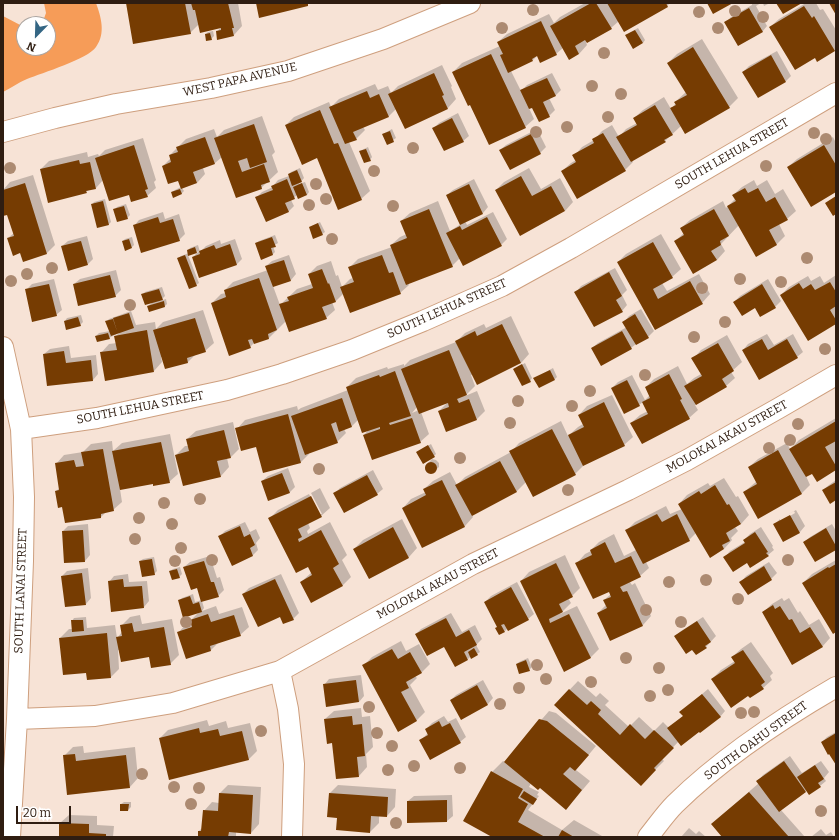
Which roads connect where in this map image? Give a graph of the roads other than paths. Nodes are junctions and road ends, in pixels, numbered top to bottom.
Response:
1 (470, 3) edge
2 (836, 93) edge
3 (3, 132) edge
4 (3, 347) edge
5 (836, 375) edge
6 (21, 429) junction
7 (280, 671) junction
8 (836, 686) edge
9 (16, 719) junction
10 (10, 837) edge
11 (292, 837) edge
12 (648, 837) edge

1 - 3 street, WEST PAPA AVENUE
2 - 6 street, SOUTH LEHUA STREET
4 - 6 street, SOUTH LANAI STREET
5 - 7 street, MOLOKAI AKAU STREET
6 - 9 street, SOUTH LANAI STREET
7 - 9 street, MOLOKAI AKAU STREET
7 - 11 street
8 - 12 street, SOUTH OAHU STREET
9 - 10 street, SOUTH LANAI STREET

